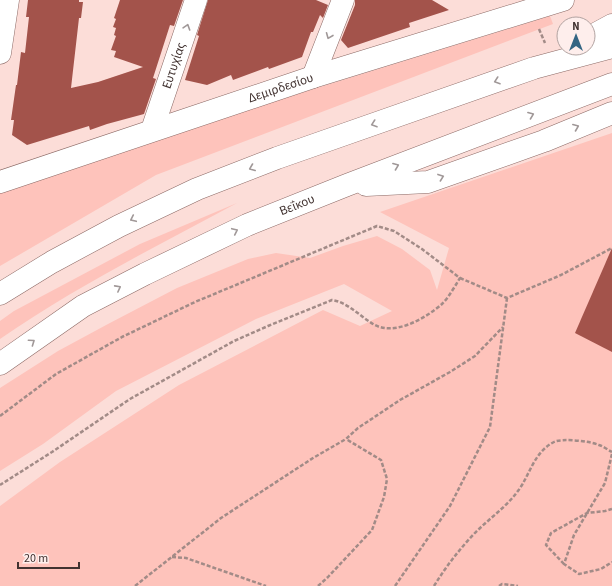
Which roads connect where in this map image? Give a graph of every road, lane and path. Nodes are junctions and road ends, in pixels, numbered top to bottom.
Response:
1 (8, 0) edge
2 (196, 0) edge
3 (343, 0) edge
4 (543, 3) edge
5 (612, 25) edge
6 (596, 34) edge
7 (1, 40) edge
8 (612, 47) edge
9 (556, 56) edge
10 (543, 63) junction
11 (313, 77) junction
12 (612, 84) edge
13 (612, 113) edge
14 (152, 130) junction
15 (0, 182) edge
16 (347, 185) junction
17 (612, 248) edge
18 (460, 278) junction
19 (0, 294) edge
20 (507, 298) junction
21 (503, 327) junction
22 (0, 364) edge
23 (0, 416) edge
24 (346, 439) junction
25 (612, 453) edge
26 (0, 485) edge
27 (612, 509) edge
28 (587, 513) junction
29 (172, 557) junction
30 (612, 562) edge
31 (564, 564) junction
32 (135, 586) edge
33 (266, 586) edge
34 (318, 586) edge
35 (395, 586) edge
36 (434, 586) edge
37 (499, 586) edge
38 (518, 586) edge

1 - 7 main road
14 -> 2 main road, Ευτυχίας
3 -> 11 main road
4 - 10 path
4 - 11 main road, Δεμιρδεσίου
5 - 6 main road
8 - 10 main road
9 - 10 main road
10 -> 19 main road
11 - 14 main road, Δεμιρδεσίου
16 -> 12 main road, Βεΐκου
16 -> 13 main road
14 - 15 main road, Δεμιρδεσίου
22 -> 16 main road, Βεΐκου
17 - 20 path
18 - 20 path
18 - 23 path
18 - 26 path
20 - 21 path
21 - 24 path
21 - 35 path
24 - 29 path
24 - 34 path
25 - 28 path
25 - 36 path
27 - 28 path
28 - 31 path
28 - 31 path
29 - 32 path
29 - 33 path
30 - 31 path
37 - 38 path

